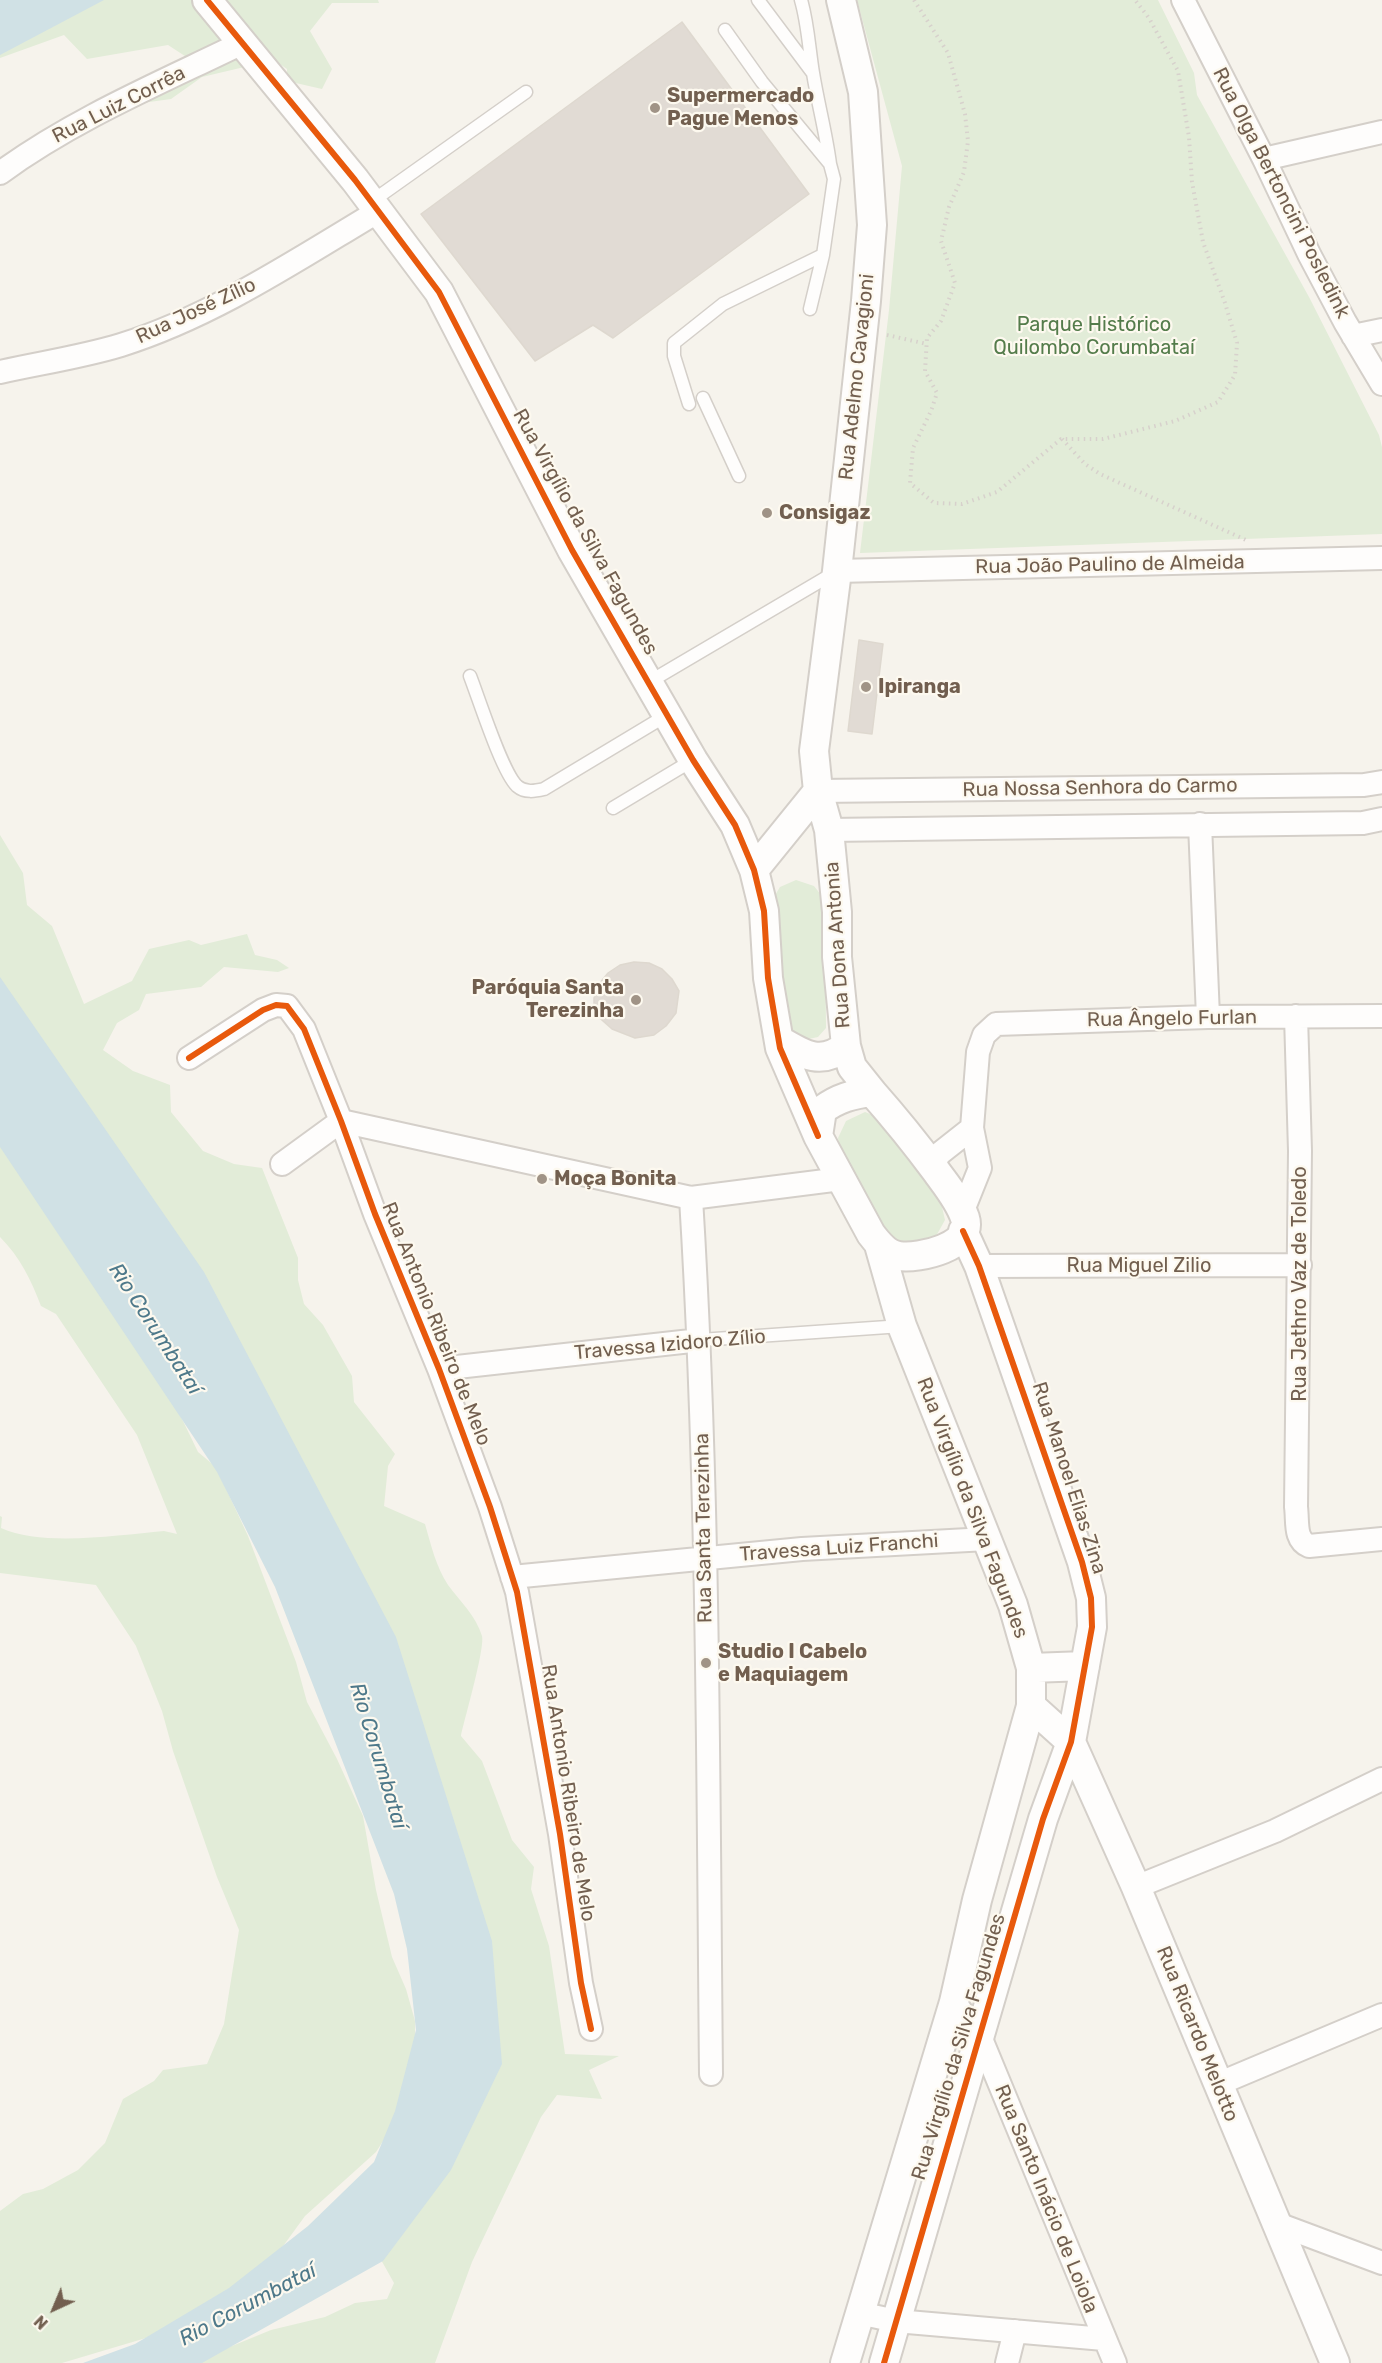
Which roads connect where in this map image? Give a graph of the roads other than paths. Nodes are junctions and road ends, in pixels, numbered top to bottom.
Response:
1 (207, 0) edge
2 (758, 0) edge
3 (801, 0) edge
4 (842, 0) edge
5 (1183, 0) edge
6 (725, 30) dead end
7 (242, 43) junction
8 (813, 74) junction
9 (526, 92) dead end
10 (1382, 132) edge
11 (1264, 159) junction
12 (830, 164) junction
13 (0, 173) edge
14 (374, 208) junction
15 (824, 255) junction
16 (810, 309) dead end
17 (1382, 330) edge
18 (1353, 336) junction
19 (0, 372) edge
20 (1382, 384) edge
21 (703, 398) dead end
22 (689, 404) dead end
23 (739, 476) dead end
24 (1382, 558) edge
25 (837, 571) junction
26 (470, 676) dead end
27 (649, 682) junction
28 (667, 715) junction
29 (693, 760) junction
30 (1382, 782) edge
31 (818, 791) junction
32 (613, 808) dead end
33 (1382, 819) edge
34 (1200, 824) junction
35 (829, 830) junction
36 (754, 870) junction
37 (1296, 1016) junction
38 (1382, 1016) edge
39 (1208, 1017) junction
40 (779, 1040) junction
41 (846, 1046) junction
42 (189, 1058) dead end
43 (872, 1092) junction
44 (341, 1121) junction
45 (972, 1128) junction
46 (818, 1136) junction
47 (282, 1164) dead end
48 (933, 1167) junction
49 (842, 1179) junction
50 (691, 1198) junction
51 (963, 1222) junction
52 (879, 1245) junction
53 (1300, 1265) junction
54 (979, 1266) junction
55 (903, 1326) junction
56 (700, 1340) junction
57 (439, 1369) junction
58 (987, 1539) junction
59 (1382, 1539) edge
60 (704, 1559) junction
61 (512, 1577) junction
62 (1085, 1666) junction
63 (1031, 1668) junction
64 (1031, 1706) junction
65 (1071, 1743) junction
66 (1382, 1779) edge
67 (1136, 1887) junction
68 (954, 2002) junction
69 (1382, 2015) edge
70 (591, 2029) dead end
71 (979, 2034) junction
72 (711, 2074) dead end
73 (1218, 2084) junction
74 (1275, 2223) junction
75 (1382, 2263) edge
76 (859, 2313) junction
77 (896, 2321) junction
78 (1015, 2331) junction
79 (1104, 2339) junction
80 (845, 2363) edge
81 (884, 2363) edge
82 (1007, 2363) edge
83 (1115, 2363) edge
84 (1335, 2363) edge

1 - 7 street, Rua Virgílio da Silva Fagundes
2 - 8 lane
3 - 8 lane
4 - 25 street, Rua Adelmo Cavagioni
5 - 11 street, Rua Olga Bertoncini Posledink
6 - 12 lane
7 - 13 street, Rua Luiz Corrêa
7 - 14 street, Rua Virgílio da Silva Fagundes
8 - 12 lane
9 - 14 lane
10 - 11 street
11 - 18 street, Rua Olga Bertoncini Posledink
12 - 15 lane
14 - 19 street, Rua José Zílio
14 - 27 street, Rua Virgílio da Silva Fagundes
15 - 16 lane
15 - 22 lane
17 - 18 street
18 - 20 street, Rua Olga Bertoncini Posledink
21 - 23 lane
24 - 25 street, Rua João Paulino de Almeida
25 - 27 lane
25 - 31 street, Rua Adelmo Cavagioni
26 - 28 lane
27 - 28 street, Rua Virgílio da Silva Fagundes
28 - 29 street, Rua Virgílio da Silva Fagundes
29 - 32 lane
29 - 36 street, Rua Virgílio da Silva Fagundes
30 - 31 street, Rua Nossa Senhora do Carmo
31 - 35 street, Rua Dona Antonia
31 - 36 street
33 - 34 street, Rua Nossa Senhora do Carmo
34 - 35 street, Rua Nossa Senhora do Carmo
34 - 39 street
35 - 41 street, Rua Dona Antonia
36 - 40 street, Rua Virgílio da Silva Fagundes
37 - 38 street, Rua Ângelo Furlan
37 - 39 street, Rua Ângelo Furlan
37 - 53 street, Rua Jethro Vaz de Toledo
39 - 45 street, Rua Ângelo Furlan
40 - 41 street
40 - 46 street, Rua Virgílio da Silva Fagundes
41 - 43 street, Rua Dona Antonia
42 - 44 street, Rua Antonio Ribeiro de Melo
43 - 46 street
43 - 48 street, Rua Dona Antonia
44 - 47 street
44 - 50 street
44 - 57 street, Rua Antonio Ribeiro de Melo
45 - 48 street
45 - 51 street
46 - 49 street, Rua Virgílio da Silva Fagundes
48 - 51 street, Rua Manoel Elias Zina
49 - 50 street
49 - 52 street, Rua Virgílio da Silva Fagundes
50 - 56 street, Rua Santa Terezinha
51 - 52 street
51 - 54 street, Rua Manoel Elias Zina
52 - 55 street, Rua Virgílio da Silva Fagundes
53 - 54 street, Rua Miguel Zilio
53 - 59 street, Rua Jethro Vaz de Toledo
54 - 62 street, Rua Manoel Elias Zina
55 - 56 lane, Travessa Izidoro Zílio
55 - 58 street, Rua Virgílio da Silva Fagundes
56 - 57 street, Travessa Izidoro Zílio
56 - 60 street, Rua Santa Terezinha
57 - 61 street, Rua Antonio Ribeiro de Melo
58 - 60 street, Travessa Luiz Franchi
58 - 63 street, Rua Virgílio da Silva Fagundes
60 - 61 street, Travessa Luiz Franchi
60 - 72 street, Rua Santa Terezinha
61 - 70 street, Rua Antonio Ribeiro de Melo
62 - 63 street
62 - 65 street, Rua Manoel Elias Zina
63 - 64 street, Rua Virgílio da Silva Fagundes
64 - 65 street
64 - 68 street, Rua Virgílio da Silva Fagundes
65 - 67 street, Rua Ricardo Melotto
65 - 71 street, Rua Virgílio da Silva Fagundes
66 - 67 street
67 - 73 street, Rua Ricardo Melotto
68 - 71 street, Rua Santo Inácio de Loiola
68 - 76 street, Rua Virgílio da Silva Fagundes
69 - 73 street
71 - 77 street, Rua Virgílio da Silva Fagundes
71 - 79 street, Rua Santo Inácio de Loiola
73 - 74 street, Rua Ricardo Melotto
74 - 75 street
74 - 84 street, Rua Ricardo Melotto
76 - 77 street
76 - 80 street, Rua Virgílio da Silva Fagundes
77 - 78 street
77 - 81 street, Rua Virgílio da Silva Fagundes
78 - 79 street
78 - 82 street
79 - 83 street, Rua Santo Inácio de Loiola

